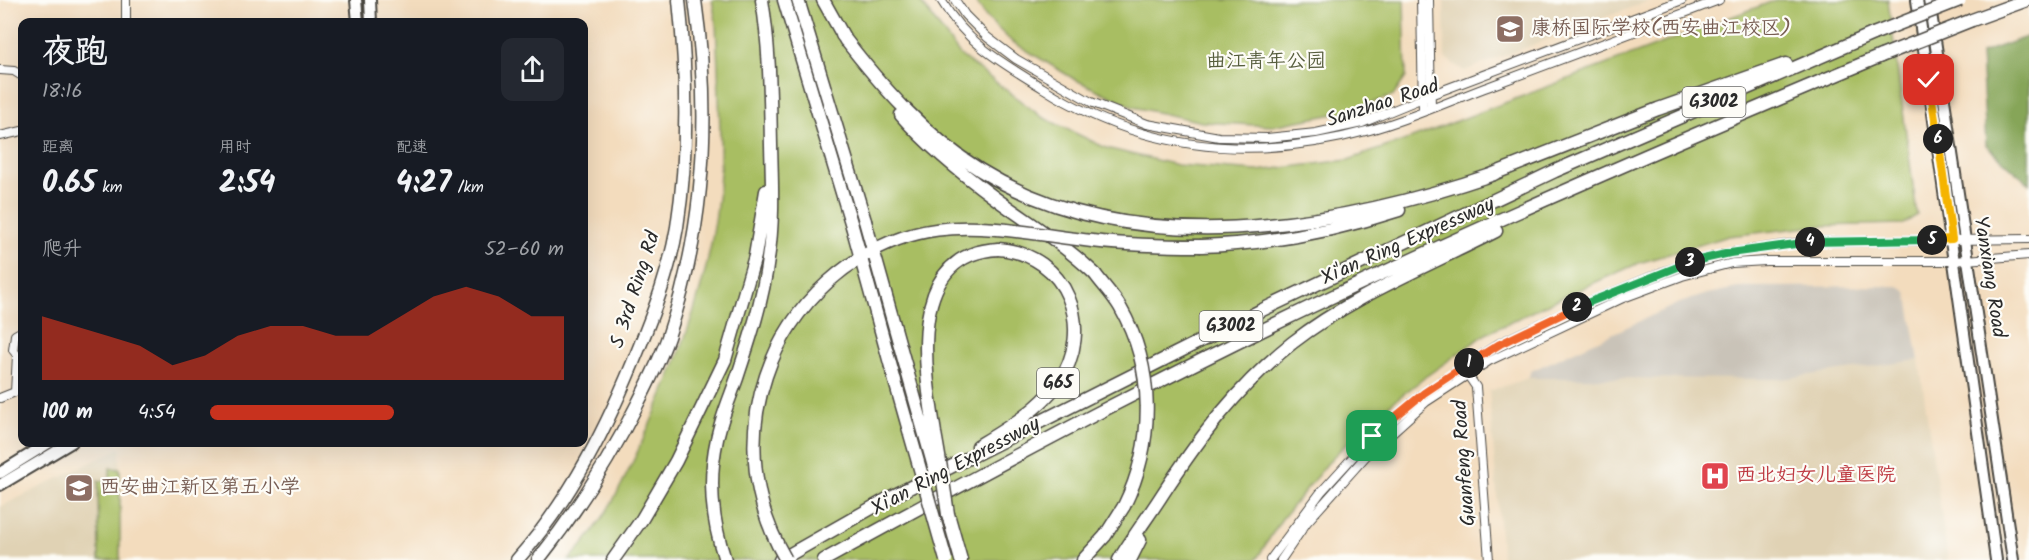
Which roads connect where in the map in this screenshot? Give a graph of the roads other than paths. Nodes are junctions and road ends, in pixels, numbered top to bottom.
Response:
1 (126, 0) edge
2 (356, 0) edge
3 (370, 0) edge
4 (679, 0) edge
5 (695, 0) edge
6 (762, 0) edge
7 (784, 0) edge
8 (798, 0) edge
9 (823, 0) edge
10 (941, 0) edge
11 (955, 0) edge
12 (1421, 0) edge
13 (1429, 0) edge
14 (1682, 0) edge
15 (1719, 0) edge
16 (1917, 0) edge
17 (1929, 0) edge
18 (1960, 0) edge
19 (2027, 0) edge
20 (126, 18) edge
21 (358, 18) edge
22 (371, 18) edge
23 (842, 34) junction
24 (1871, 35) junction
25 (0, 70) edge
26 (18, 74) edge
27 (1426, 96) junction
28 (1427, 110) junction
29 (18, 132) edge
30 (0, 136) edge
31 (771, 142) junction
32 (1618, 168) junction
33 (1494, 174) junction
34 (1952, 239) junction
35 (1965, 239) junction
36 (2029, 239) edge
37 (2029, 255) edge
38 (1967, 260) junction
39 (1954, 261) junction
40 (18, 333) edge
41 (1465, 371) junction
42 (0, 398) edge
43 (42, 447) edge
44 (64, 447) edge
45 (0, 473) edge
46 (0, 485) edge
47 (911, 487) junction
48 (1162, 495) junction
49 (948, 514) junction
50 (517, 560) edge
51 (538, 560) edge
52 (613, 560) edge
53 (725, 560) edge
54 (780, 560) edge
55 (786, 560) edge
56 (824, 560) edge
57 (946, 560) edge
58 (961, 560) edge
59 (1083, 560) edge
60 (1119, 560) edge
61 (1130, 560) edge
62 (1270, 560) edge
63 (1281, 560) edge
64 (1489, 560) edge
65 (1996, 560) edge
66 (2013, 560) edge

1 - 20 street
2 - 21 main road
3 - 22 main road
4 - 50 highway, S 3rd Ring Rd
5 - 51 highway, S 3rd Ring Rd
6 - 31 highway
7 - 57 highway, bridge
8 - 49 highway, bridge
9 - 23 highway
10 - 28 street, Sanzhao Road
11 - 27 street, Sanzhao Road
12 - 27 street
13 - 27 street
14 - 27 street, Sanzhao Road
15 - 28 street, Sanzhao Road
16 - 34 main road, Yanxiang Road
17 - 35 main road, Yanxiang Road
18 - 24 highway, Xi'an Ring Expressway / G3002, bridge
19 - 32 highway, Xi'an Ring Expressway / G3002, bridge
23 - 33 highway
23 - 59 highway, bridge
24 - 33 highway
24 - 47 highway, Xi'an Ring Expressway / G3002
25 - 26 street
27 - 28 street
29 - 30 street
31 - 52 highway
31 - 53 highway
32 - 48 highway
32 - 56 highway, Xi'an Ring Expressway / G3002
33 - 55 highway, bridge
34 - 35 street
34 - 39 main road, Yanxiang Road
34 - 41 street
35 - 36 street
35 - 38 main road, Yanxiang Road
37 - 38 street
38 - 39 street
38 - 66 main road, Yanxiang Road
39 - 41 street
39 - 65 main road, Yanxiang Road
40 - 42 street
41 - 62 street
41 - 63 street
41 - 64 street, Guanfeng Road
43 - 45 main road
44 - 46 main road
47 - 49 highway, G65, bridge
47 - 54 highway, Xi'an Ring Expressway / G65
48 - 60 highway
48 - 61 highway
49 - 58 highway, G65

